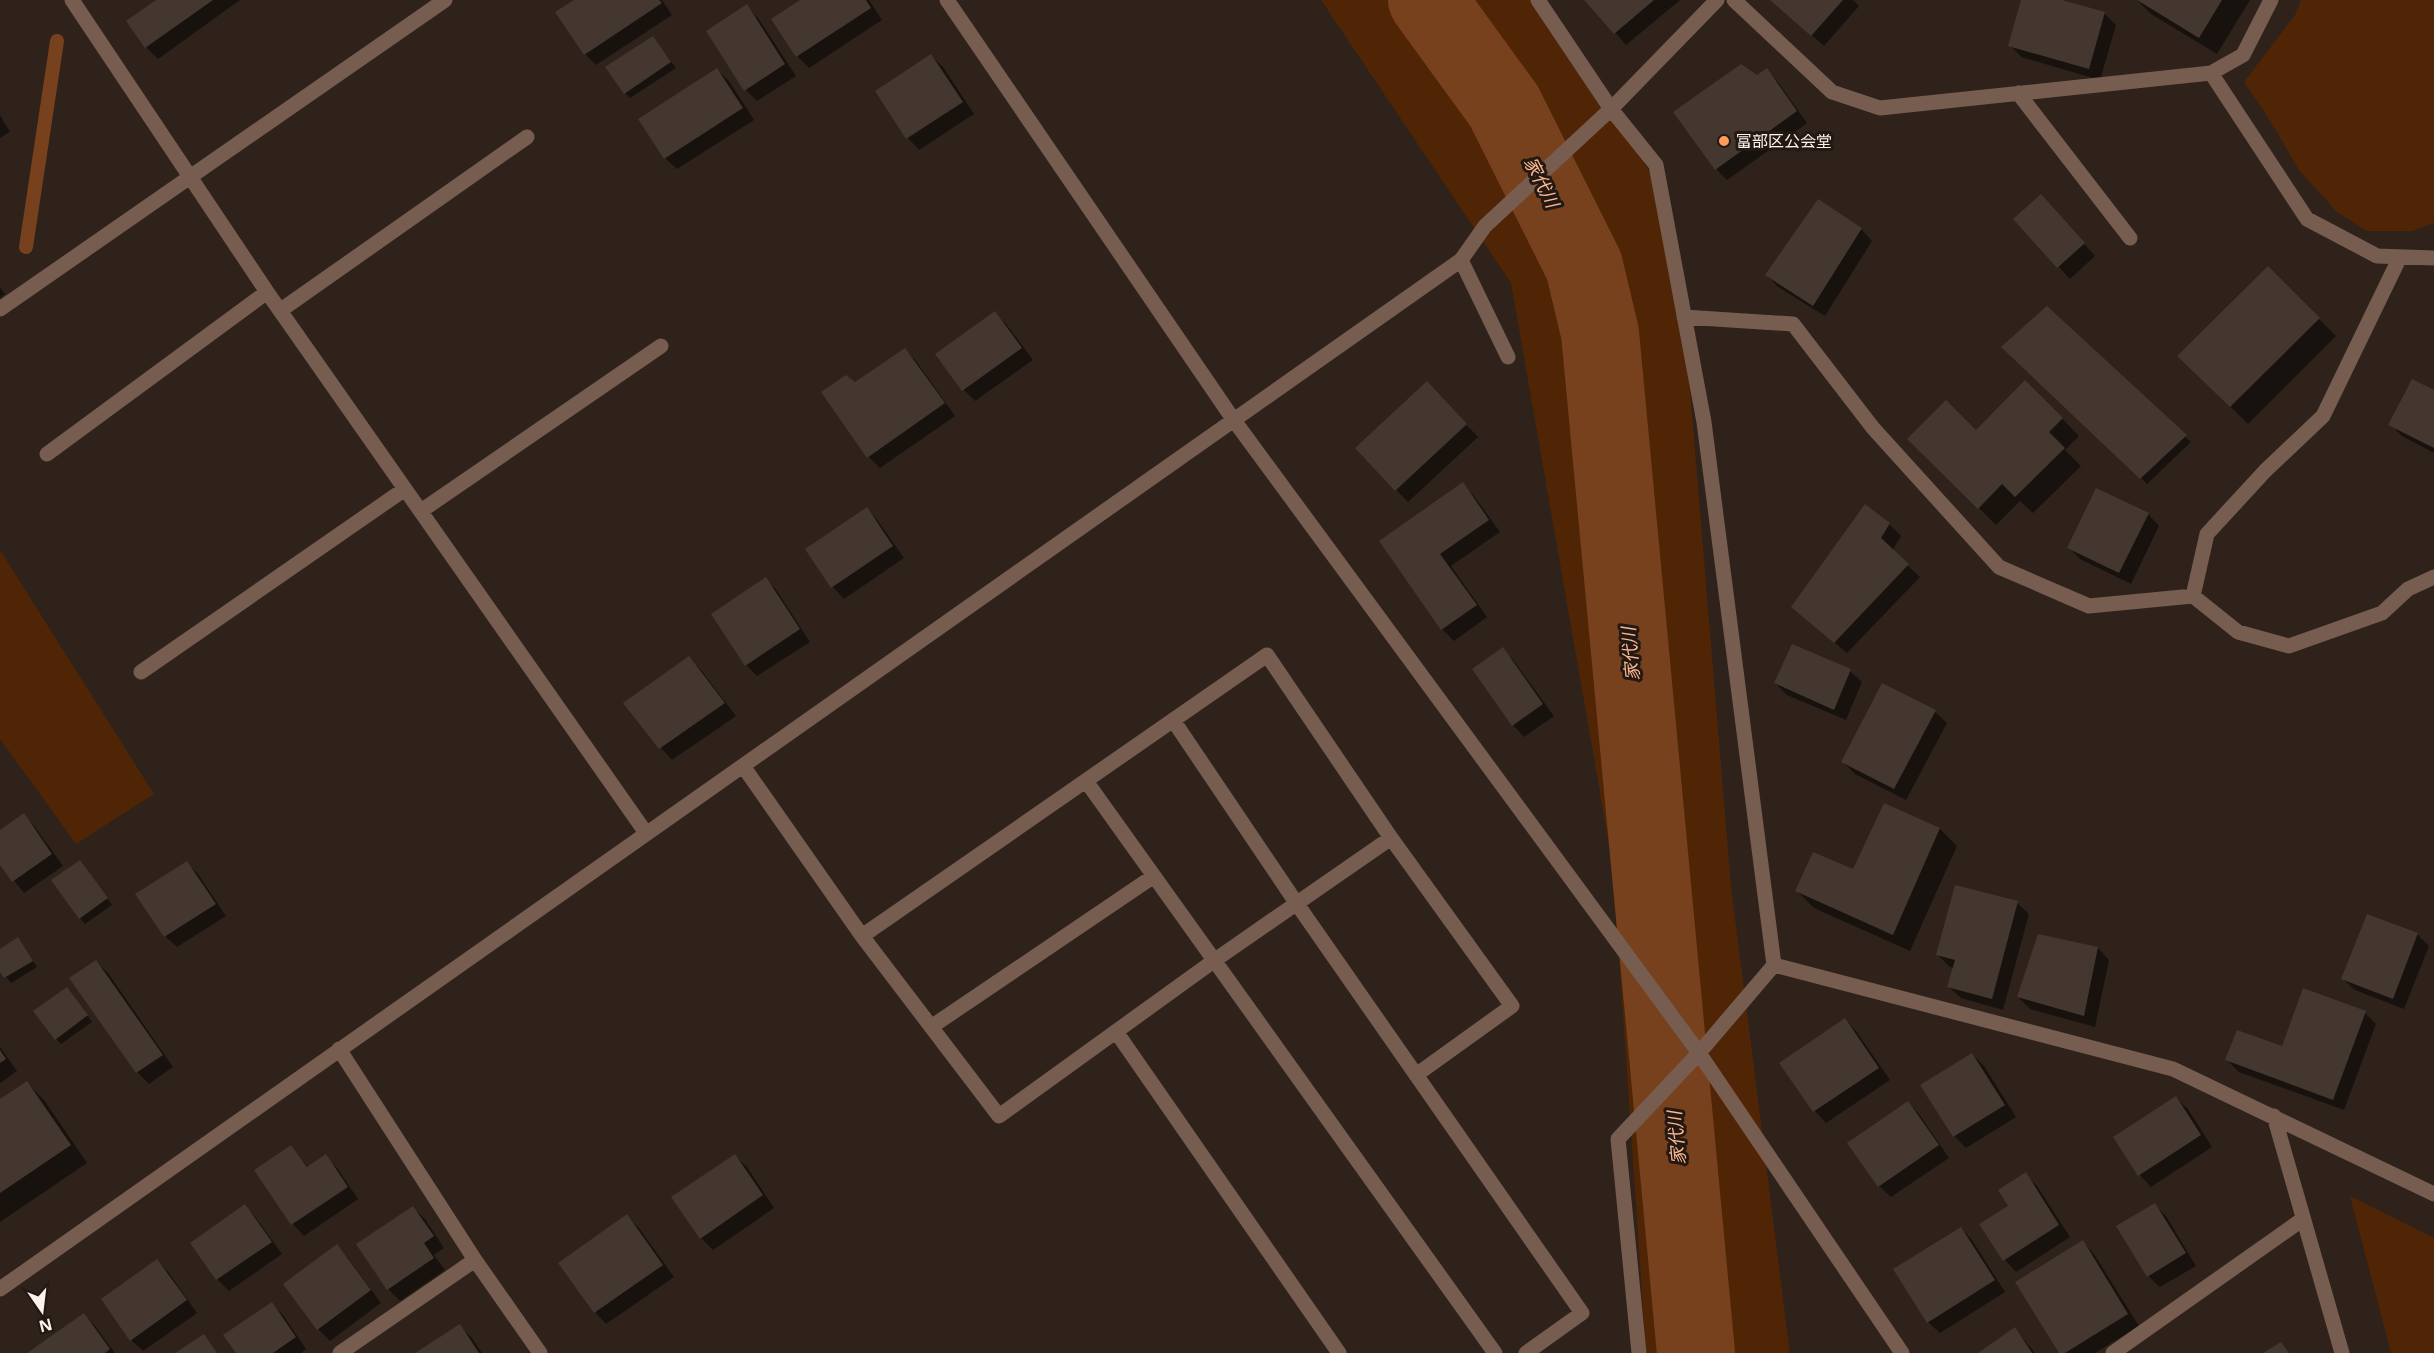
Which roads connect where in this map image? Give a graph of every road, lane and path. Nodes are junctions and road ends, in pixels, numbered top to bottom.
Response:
1 (72, 0) edge
2 (445, 0) edge
3 (947, 0) edge
4 (1538, 0) edge
5 (1717, 0) edge
6 (1734, 0) edge
7 (2271, 0) edge
8 (2211, 73) junction
9 (2018, 93) junction
10 (1611, 109) junction
11 (527, 137) dead end
12 (190, 178) junction
13 (2130, 238) dead end
14 (2400, 258) junction
15 (2434, 258) edge
16 (1461, 260) junction
17 (267, 292) junction
18 (0, 309) edge
19 (280, 310) junction
20 (1684, 317) junction
21 (661, 346) dead end
22 (1508, 357) dead end
23 (1233, 419) junction
24 (47, 454) dead end
25 (405, 489) junction
26 (421, 511) junction
27 (2434, 577) edge
28 (2193, 596) junction
29 (141, 672) dead end
30 (1173, 720) junction
31 (742, 766) junction
32 (1086, 781) junction
33 (646, 833) junction
34 (1391, 838) junction
35 (1154, 876) junction
36 (1297, 904) junction
37 (862, 936) junction
38 (1215, 960) junction
39 (1774, 965) junction
40 (931, 1027) junction
41 (1117, 1033) junction
42 (339, 1049) junction
43 (1699, 1053) junction
44 (1416, 1075) junction
45 (2274, 1116) junction
46 (2434, 1194) edge
47 (2303, 1219) junction
48 (475, 1260) junction
49 (0, 1289) edge
50 (340, 1353) edge
51 (540, 1353) edge
52 (1339, 1353) edge
53 (1495, 1353) edge
54 (1526, 1353) edge
55 (1639, 1353) edge
56 (1902, 1353) edge
57 (2113, 1353) edge
58 (2342, 1353) edge

1 - 12 street
2 - 12 street
3 - 23 street
4 - 10 street
5 - 10 street
6 - 9 street
7 - 8 street
8 - 9 street
8 - 14 street
9 - 13 street
10 - 16 street
10 - 20 street
11 - 19 street
12 - 17 street
12 - 18 street
14 - 15 street
14 - 28 street
16 - 22 street
16 - 23 street
17 - 19 street
17 - 24 street
19 - 25 street
20 - 28 street
20 - 39 street
21 - 26 street
23 - 31 street
23 - 43 street
25 - 26 street
25 - 29 street
26 - 33 street
27 - 28 street
30 - 32 street
30 - 34 street
30 - 36 street
31 - 33 street
31 - 37 street
32 - 35 street
32 - 37 street
33 - 42 street
34 - 36 street
34 - 44 street
35 - 38 street
35 - 40 street
36 - 38 street
36 - 44 street
37 - 40 street
38 - 41 street
38 - 53 street
39 - 43 street
39 - 45 street
40 - 41 street
41 - 52 street
42 - 48 street
42 - 49 street
43 - 55 street
43 - 56 street
44 - 54 street
45 - 46 street
45 - 47 street
47 - 57 street
47 - 58 street
48 - 50 street
48 - 51 street

